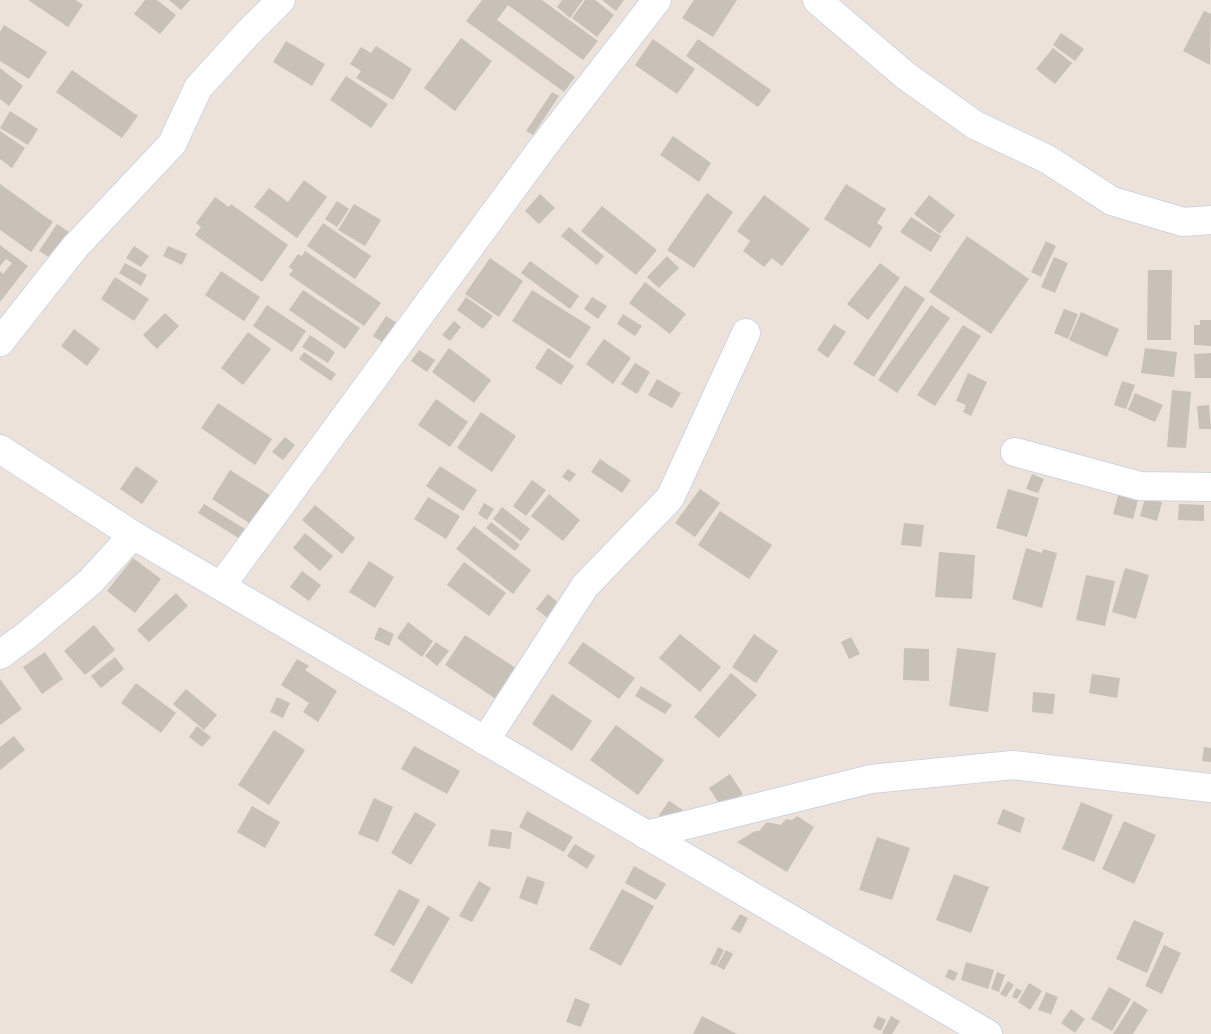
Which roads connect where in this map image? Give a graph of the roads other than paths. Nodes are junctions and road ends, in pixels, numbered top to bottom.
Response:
1 (281, 0) edge
2 (658, 0) edge
3 (817, 0) edge
4 (1211, 220) edge
5 (746, 333) dead end
6 (0, 342) edge
7 (0, 449) edge
8 (1015, 452) dead end
9 (1211, 487) edge
10 (133, 535) junction
11 (221, 586) junction
12 (0, 654) edge
13 (485, 741) junction
14 (1211, 788) edge
15 (646, 835) junction
16 (988, 1034) edge

1 - 6 street
2 - 11 street
3 - 4 street
5 - 13 street
7 - 10 street
8 - 9 street
10 - 11 street
10 - 12 street
11 - 13 street
13 - 15 street
14 - 15 street
15 - 16 street

